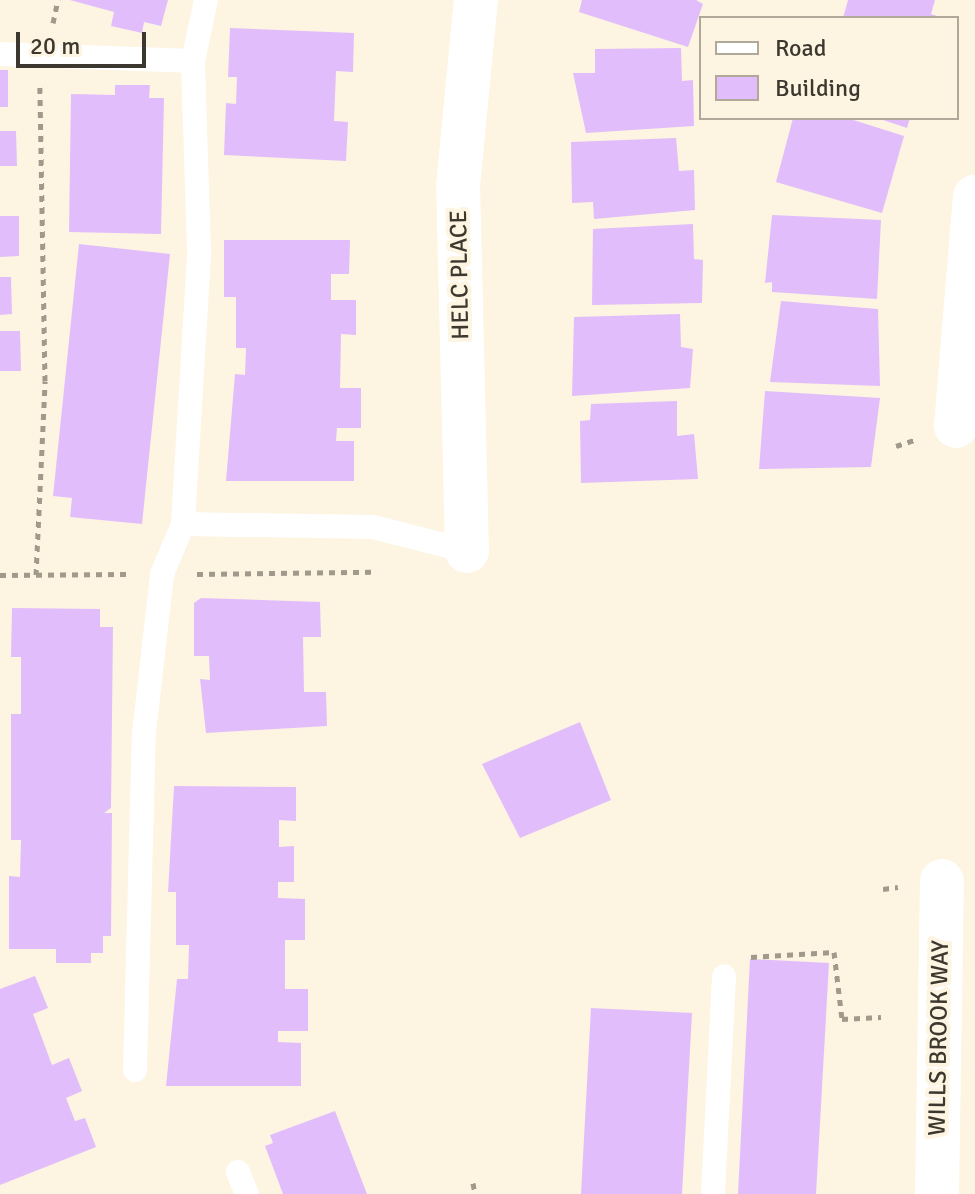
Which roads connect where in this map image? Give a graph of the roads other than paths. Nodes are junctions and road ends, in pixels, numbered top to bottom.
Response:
1 (206, 0) edge
2 (476, 0) edge
3 (0, 54) edge
4 (193, 61) junction
5 (975, 197) edge
6 (956, 426) dead end
7 (183, 524) junction
8 (467, 551) joint
9 (942, 881) dead end
10 (724, 976) road end
11 (135, 1070) dead end
12 (713, 1194) edge
13 (937, 1194) edge

1 - 4 lane
2 - 8 street, HELC PLACE
3 - 4 lane
4 - 7 lane
5 - 6 street
7 - 8 lane
7 - 11 lane
9 - 13 street, WILLS BROOK WAY
10 - 12 lane

